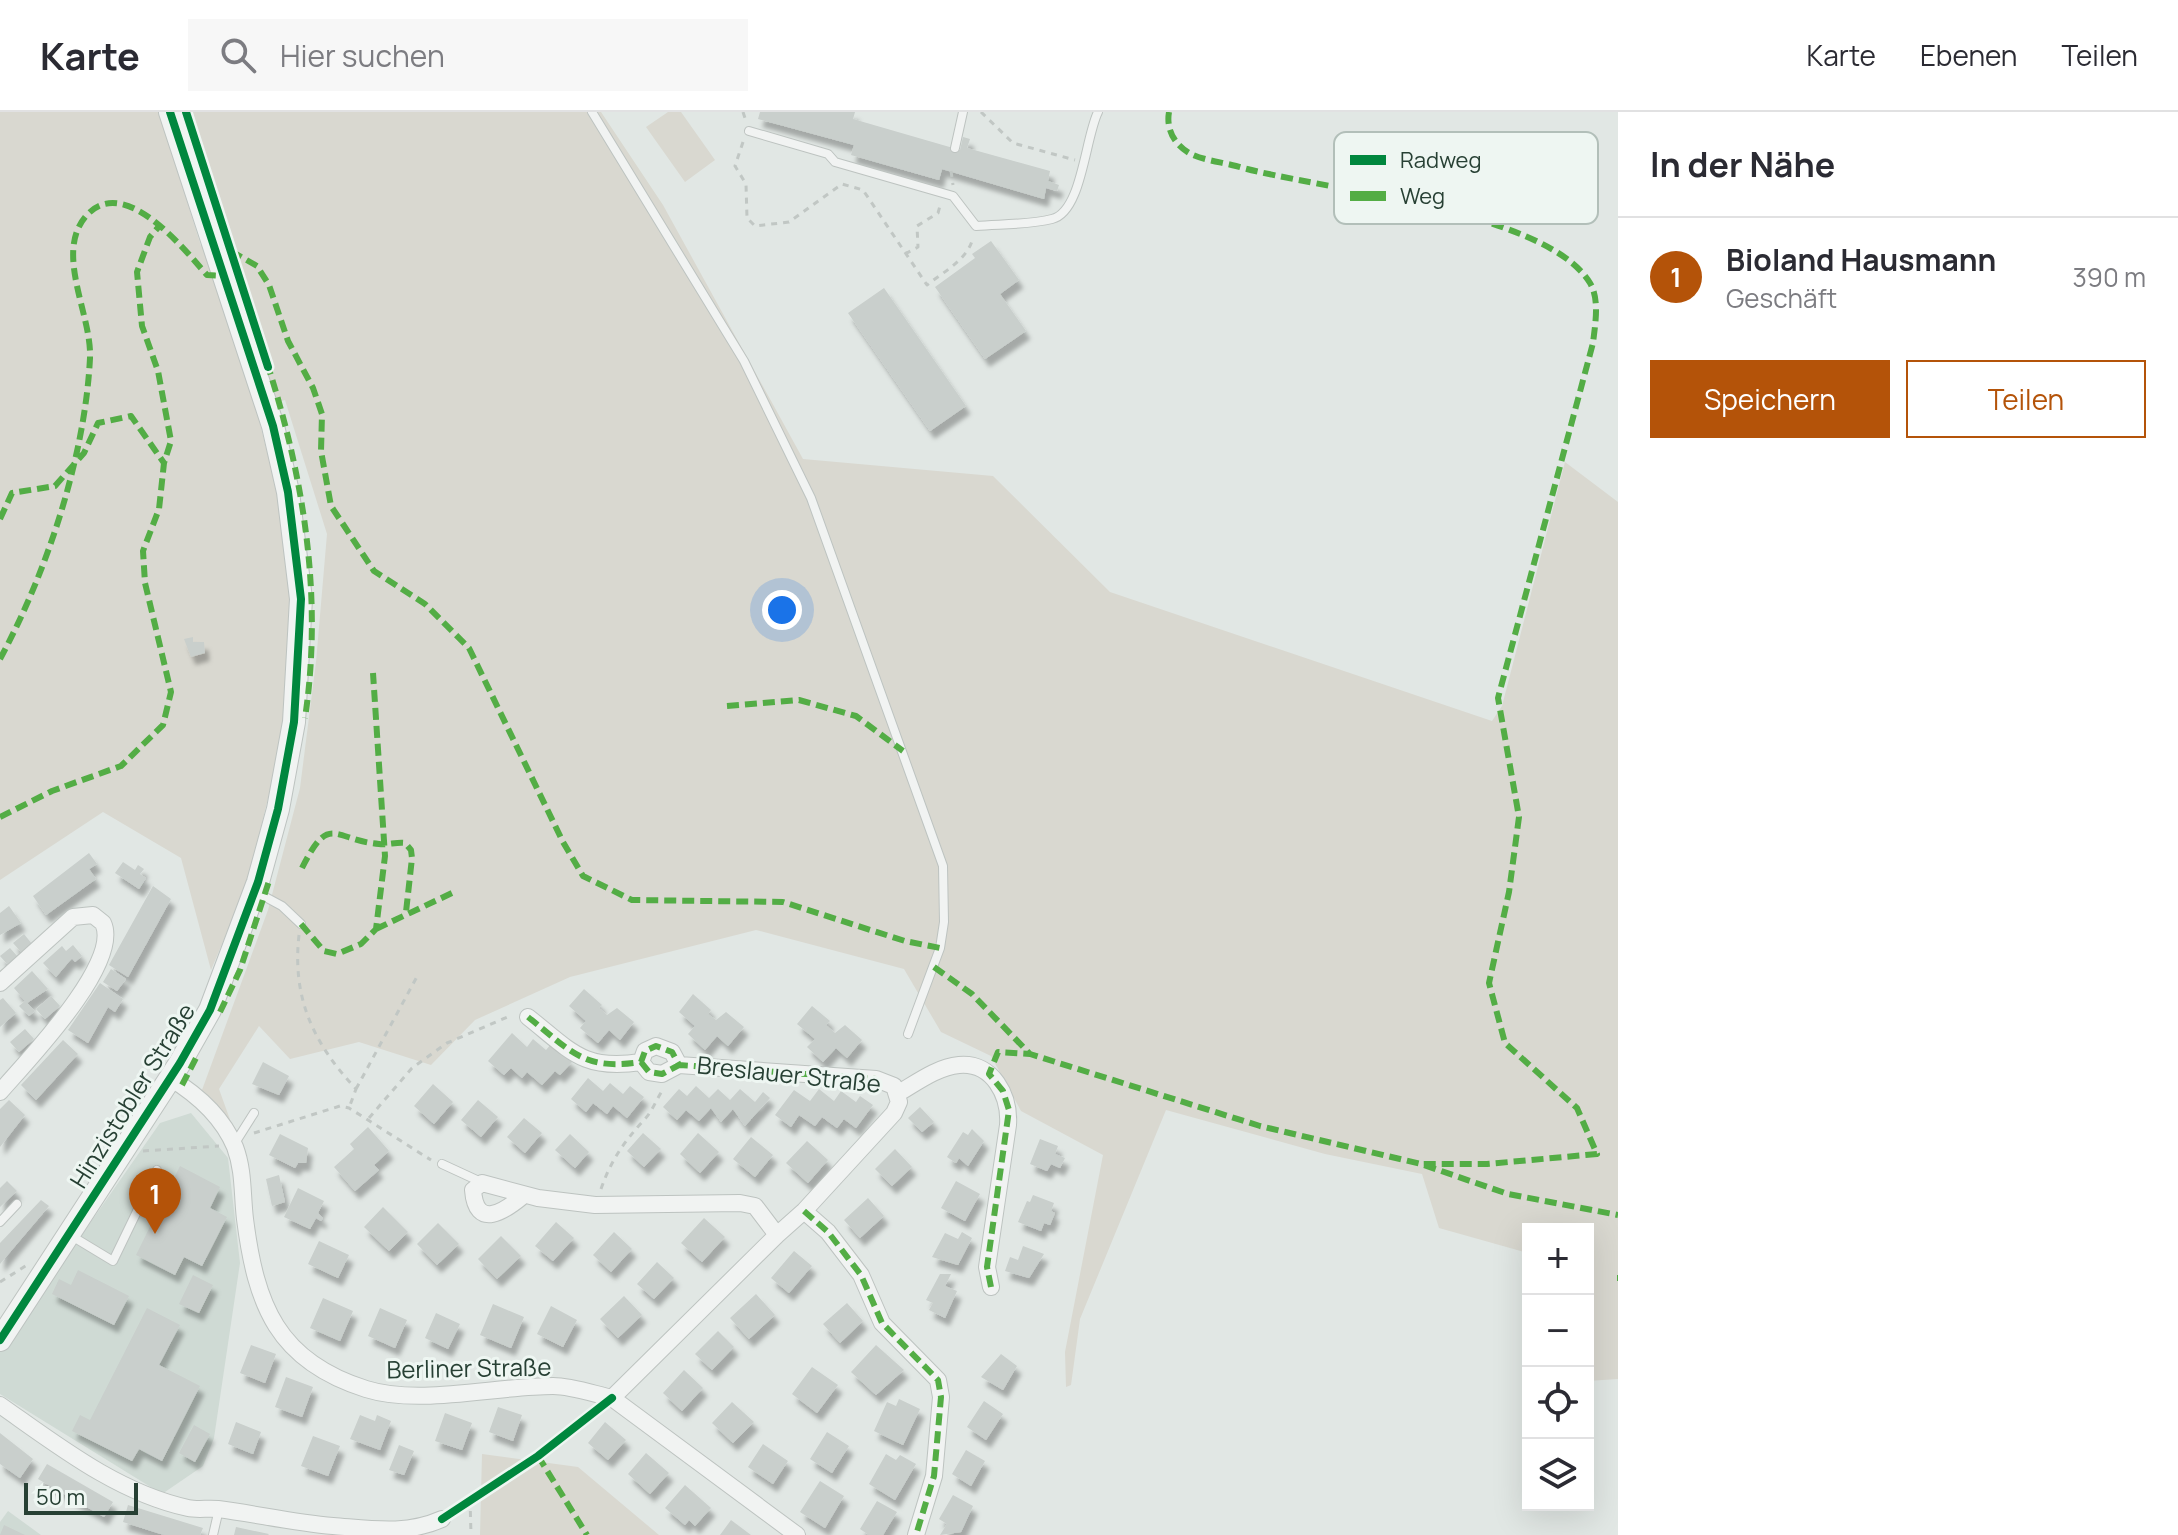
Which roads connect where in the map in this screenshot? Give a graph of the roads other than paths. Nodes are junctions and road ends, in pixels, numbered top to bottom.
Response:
1 (170, 112) edge
2 (592, 112) edge
3 (963, 112) edge
4 (1098, 112) edge
5 (749, 131) road end
6 (955, 148) dead end
7 (255, 892) junction
8 (301, 924) road end
9 (0, 983) edge
10 (528, 1017) road end
11 (908, 1034) dead end
12 (170, 1078) junction
13 (0, 1092) edge
14 (897, 1094) junction
15 (254, 1113) dead end
16 (234, 1145) junction
17 (442, 1164) road end
18 (157, 1170) dead end
19 (482, 1183) junction
20 (524, 1195) junction
21 (17, 1204) dead end
22 (804, 1211) junction
23 (0, 1222) edge
24 (69, 1235) junction
25 (777, 1235) junction
26 (991, 1287) dead end
27 (2, 1333) edge
28 (612, 1398) junction
29 (0, 1405) edge
30 (219, 1509) junction
31 (442, 1519) dead end
32 (213, 1535) edge
33 (797, 1535) edge
34 (916, 1535) edge

1 - 7 street, Hinzistobler Straße
2 - 11 lane
3 - 6 lane
4 - 5 lane
7 - 8 lane
7 - 12 street, Hinzistobler Straße
9 - 13 street
10 - 14 street, Breslauer Straße
12 - 16 street, Berliner Straße
12 - 24 street, Hinzistobler Straße
14 - 22 street, Breslauer Straße
14 - 26 street
15 - 16 lane
16 - 28 street, Berliner Straße
17 - 19 lane
18 - 24 lane
19 - 20 street
19 - 20 street
20 - 25 street
21 - 23 lane
22 - 25 street, Breslauer Straße
22 - 34 street
24 - 27 street, Hinzistobler Straße
25 - 28 street
28 - 33 street
29 - 30 street
30 - 31 street
30 - 32 lane

